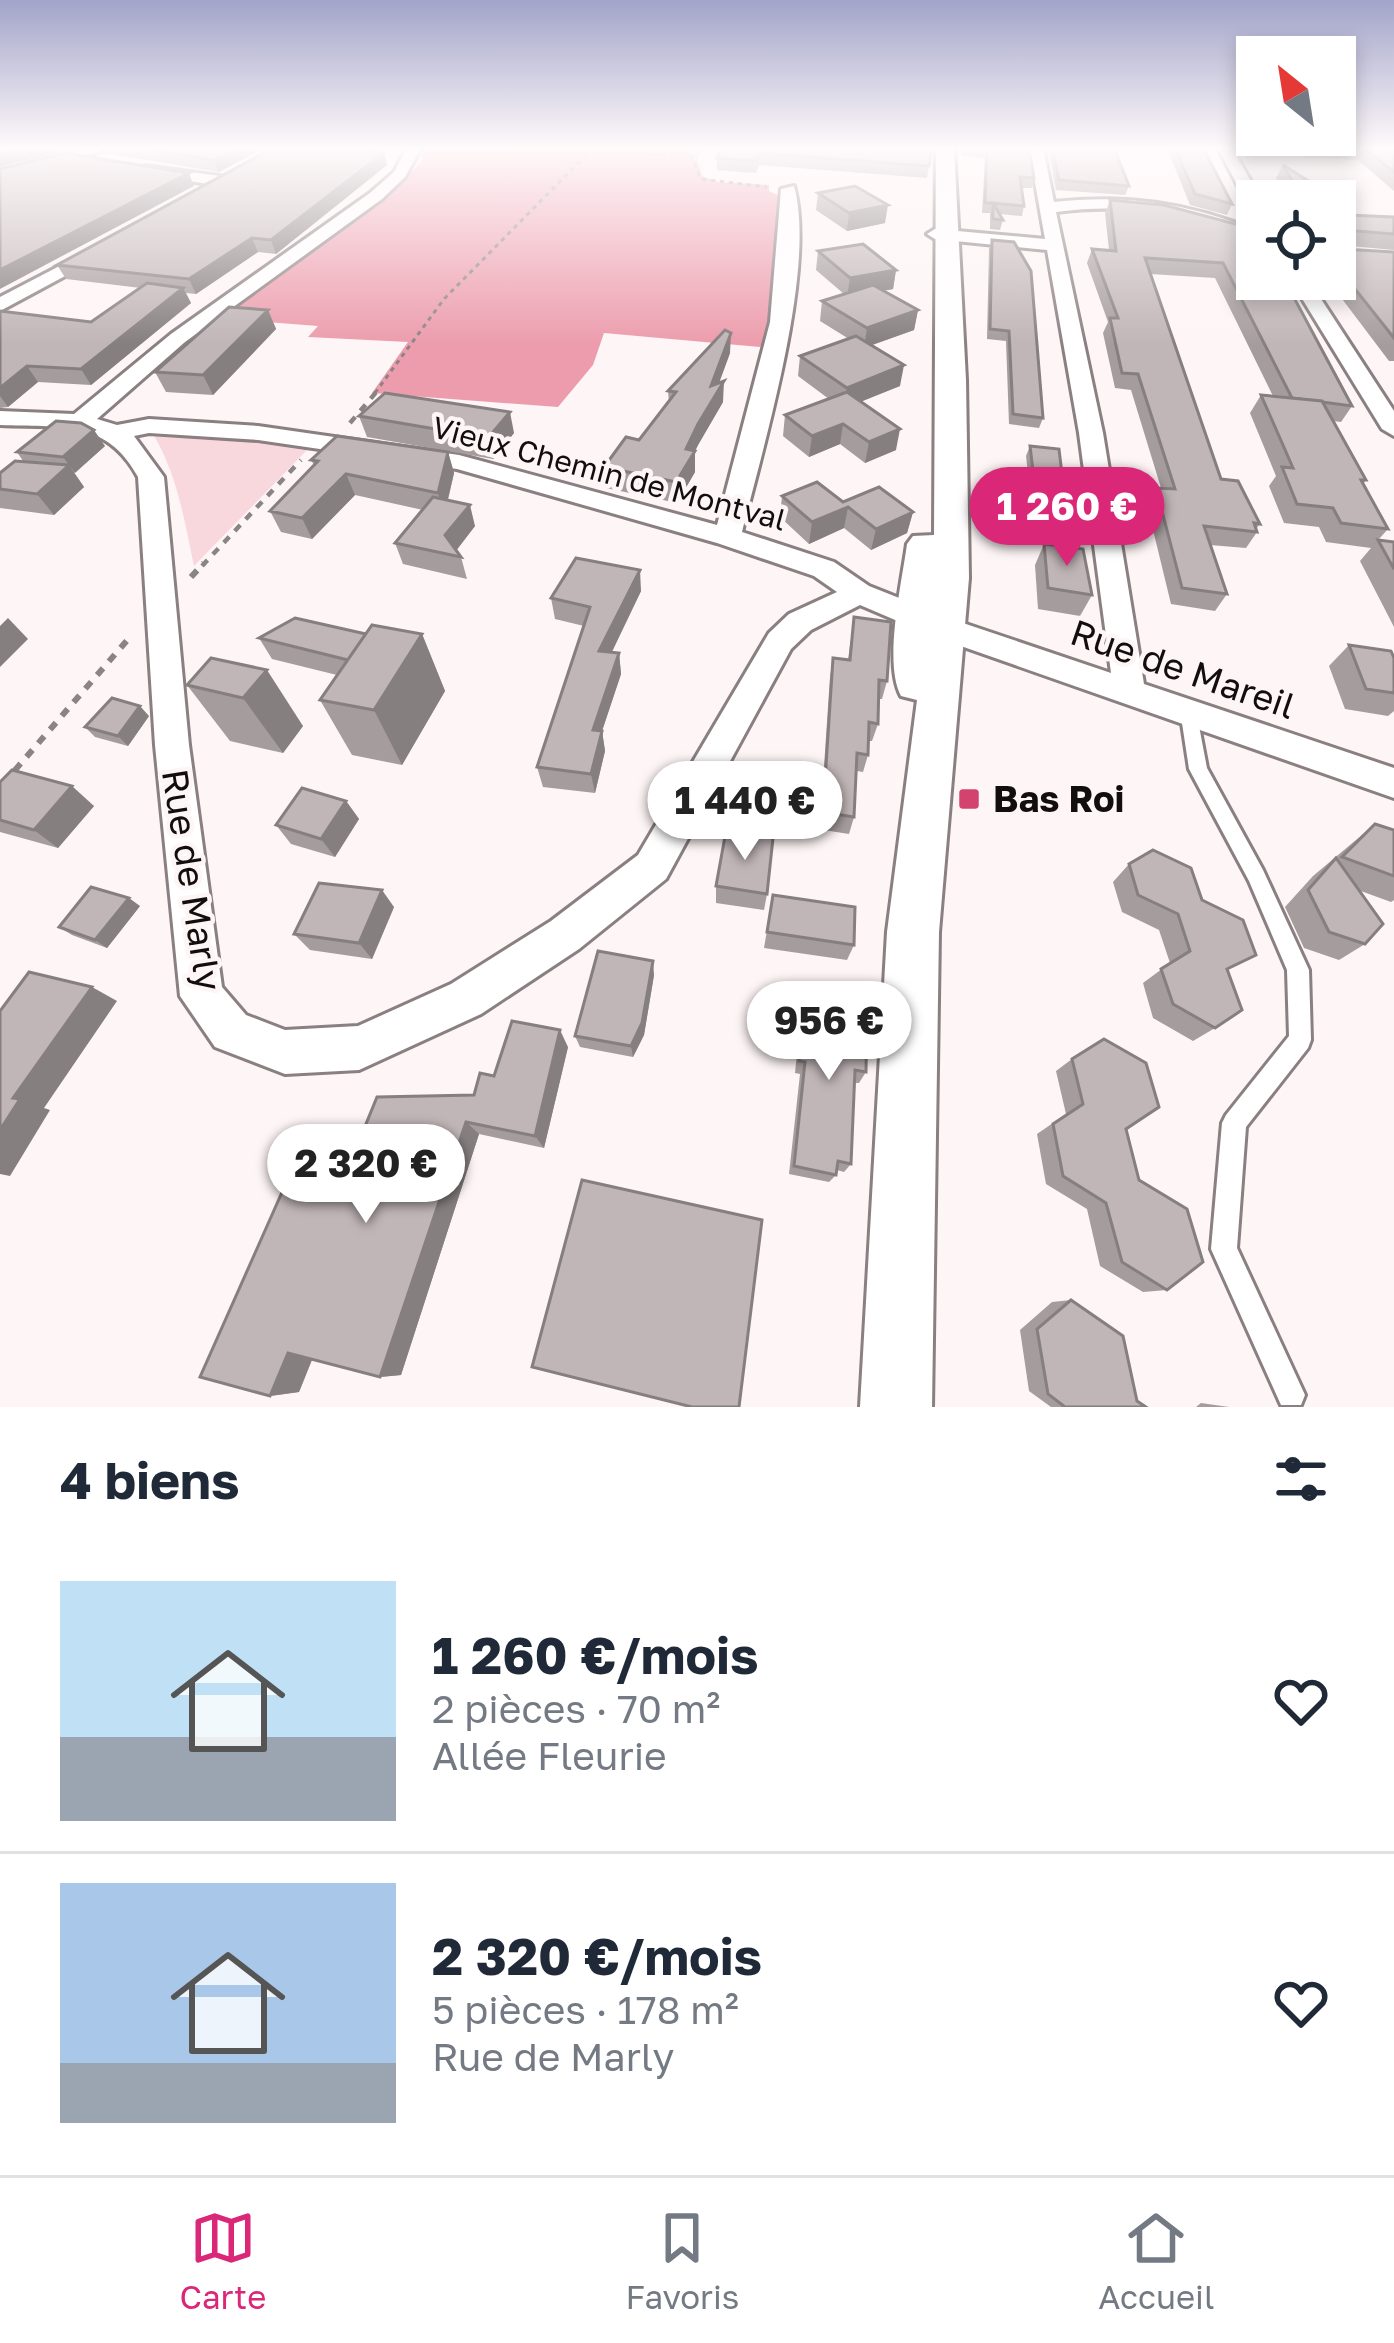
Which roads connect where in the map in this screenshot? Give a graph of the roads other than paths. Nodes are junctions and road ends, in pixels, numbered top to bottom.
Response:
1 (351, 214) edge
2 (790, 214) edge
3 (940, 214) edge
4 (1049, 214) edge
5 (1196, 214) edge
6 (1236, 229) edge
7 (940, 235) junction
8 (122, 238) edge
9 (1052, 245) junction
10 (1312, 300) edge
11 (0, 305) edge
12 (16, 419) edge
13 (79, 422) junction
14 (1394, 429) edge
15 (118, 432) junction
16 (0, 444) edge
17 (727, 537) junction
18 (859, 593) junction
19 (931, 624) junction
20 (1129, 689) junction
21 (1188, 710) junction
22 (1394, 783) edge
23 (1291, 1395) dead end
24 (896, 1407) edge

1 - 13 street
2 - 17 street
3 - 7 street
4 - 9 street
5 - 6 street
7 - 9 street
7 - 19 street
8 - 11 street
9 - 20 street
10 - 14 street
12 - 13 street
12 - 16 street
13 - 15 street
15 - 17 street, Vieux Chemin de Montval
15 - 18 street, Rue de Marly
17 - 18 street, Vieux Chemin de Montval
18 - 19 street
19 - 20 street, Rue de Mareil
19 - 24 street
20 - 21 street, Rue de Mareil
21 - 22 street, Rue de Mareil
21 - 23 lane

